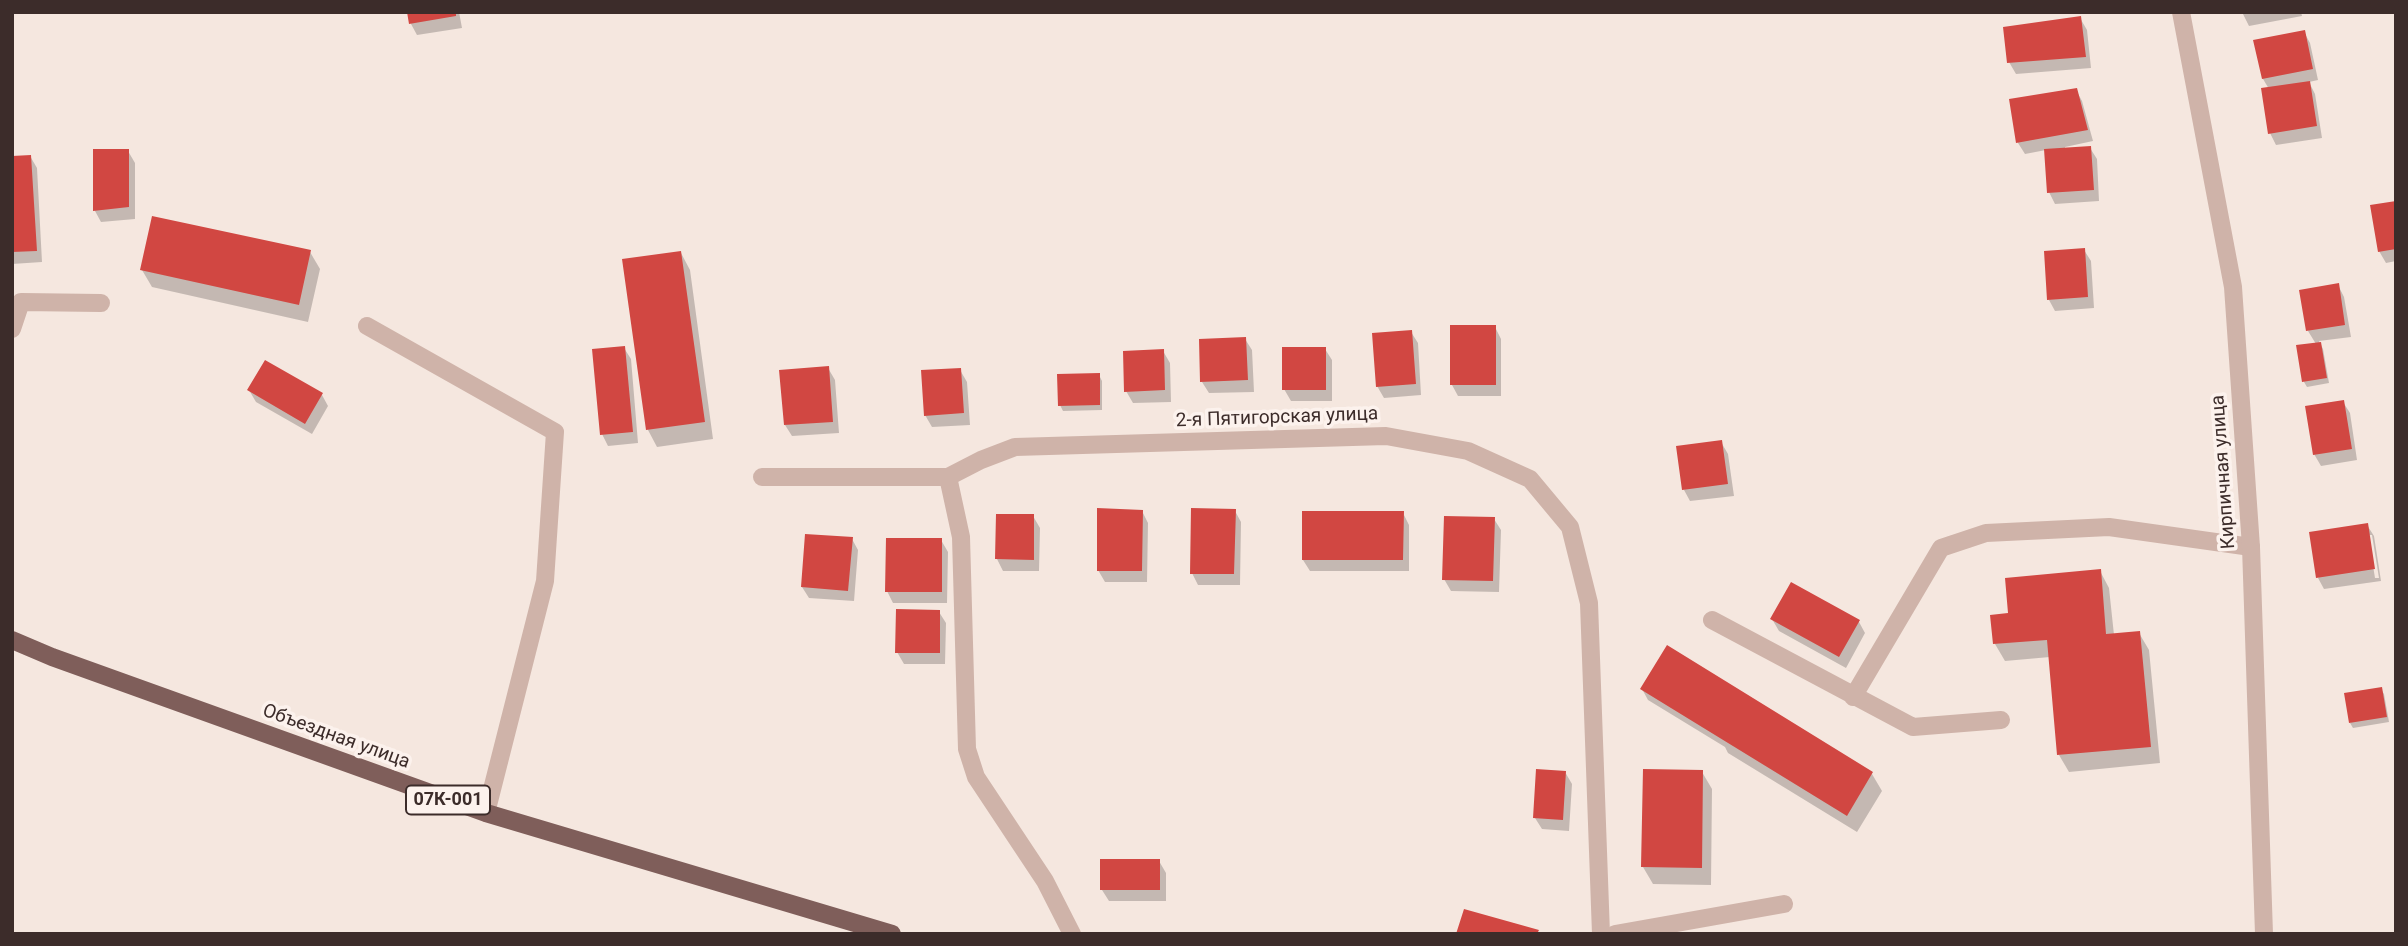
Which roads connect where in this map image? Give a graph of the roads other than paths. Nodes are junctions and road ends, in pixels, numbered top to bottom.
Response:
1 (2181, 12) edge
2 (101, 303) dead end
3 (367, 326) dead end
4 (12, 329) edge
5 (762, 477) dead end
6 (948, 477) junction
7 (2251, 547) junction
8 (1712, 620) dead end
9 (12, 640) edge
10 (1853, 697) junction
11 (2001, 720) dead end
12 (486, 813) junction
13 (1784, 904) dead end
14 (892, 934) edge
15 (1072, 934) edge
16 (1601, 934) edge
17 (1615, 934) edge
18 (2264, 934) edge

1 - 7 street, Кирпичная улица
2 - 4 street
3 - 12 street
5 - 6 street, 2-я Пятигорская улица
6 - 15 street
6 - 16 street, 2-я Пятигорская улица
7 - 10 street
7 - 18 street, Кирпичная улица
8 - 10 street
9 - 12 main road, Объездная улица / 07К-001
10 - 11 street
12 - 14 main road, Объездная улица / 07К-001
13 - 17 street

